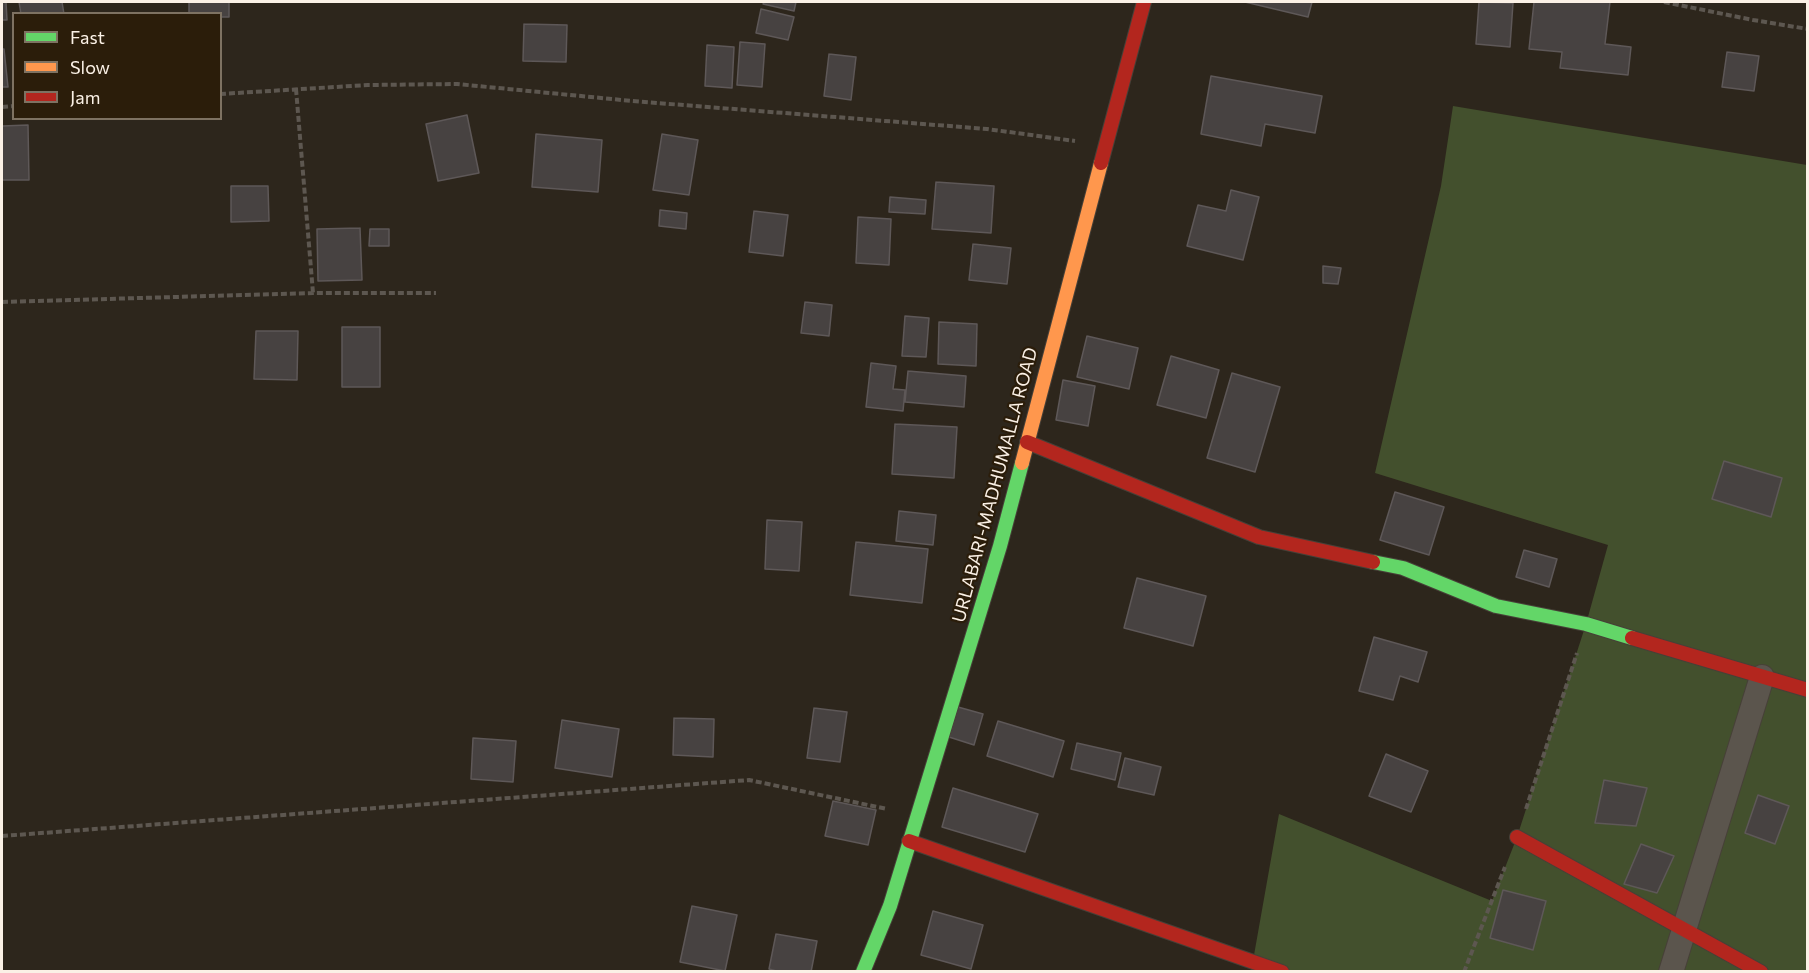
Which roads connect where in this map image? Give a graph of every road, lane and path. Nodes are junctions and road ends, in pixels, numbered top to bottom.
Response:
1 (1144, 2) edge
2 (1664, 2) edge
3 (1808, 29) edge
4 (296, 89) junction
5 (222, 94) edge
6 (1105, 146) junction
7 (313, 293) junction
8 (436, 293) dead end
9 (2, 302) edge
10 (1027, 442) junction
11 (1586, 624) junction
12 (1762, 677) junction
13 (1808, 690) edge
14 (917, 816) junction
15 (2, 836) edge
16 (1517, 837) junction
17 (909, 841) junction
18 (1685, 930) junction
19 (863, 972) edge
20 (1282, 972) edge
21 (1464, 972) edge
22 (1671, 972) edge
23 (1761, 972) edge

1 - 6 street, URLABARI-MADHUMALLA ROAD
2 - 3 path
4 - 5 path
4 - 6 path
4 - 7 path
6 - 10 street, URLABARI-MADHUMALLA ROAD
7 - 8 path
7 - 9 path
10 - 11 street
10 - 14 street, URLABARI-MADHUMALLA ROAD
11 - 12 street
11 - 16 path
12 - 13 street
12 - 18 street
14 - 15 path
14 - 17 street, URLABARI-MADHUMALLA ROAD
16 - 18 street
16 - 21 path
17 - 19 street, URLABARI-MADHUMALLA ROAD
17 - 20 street
18 - 22 street
18 - 23 street

